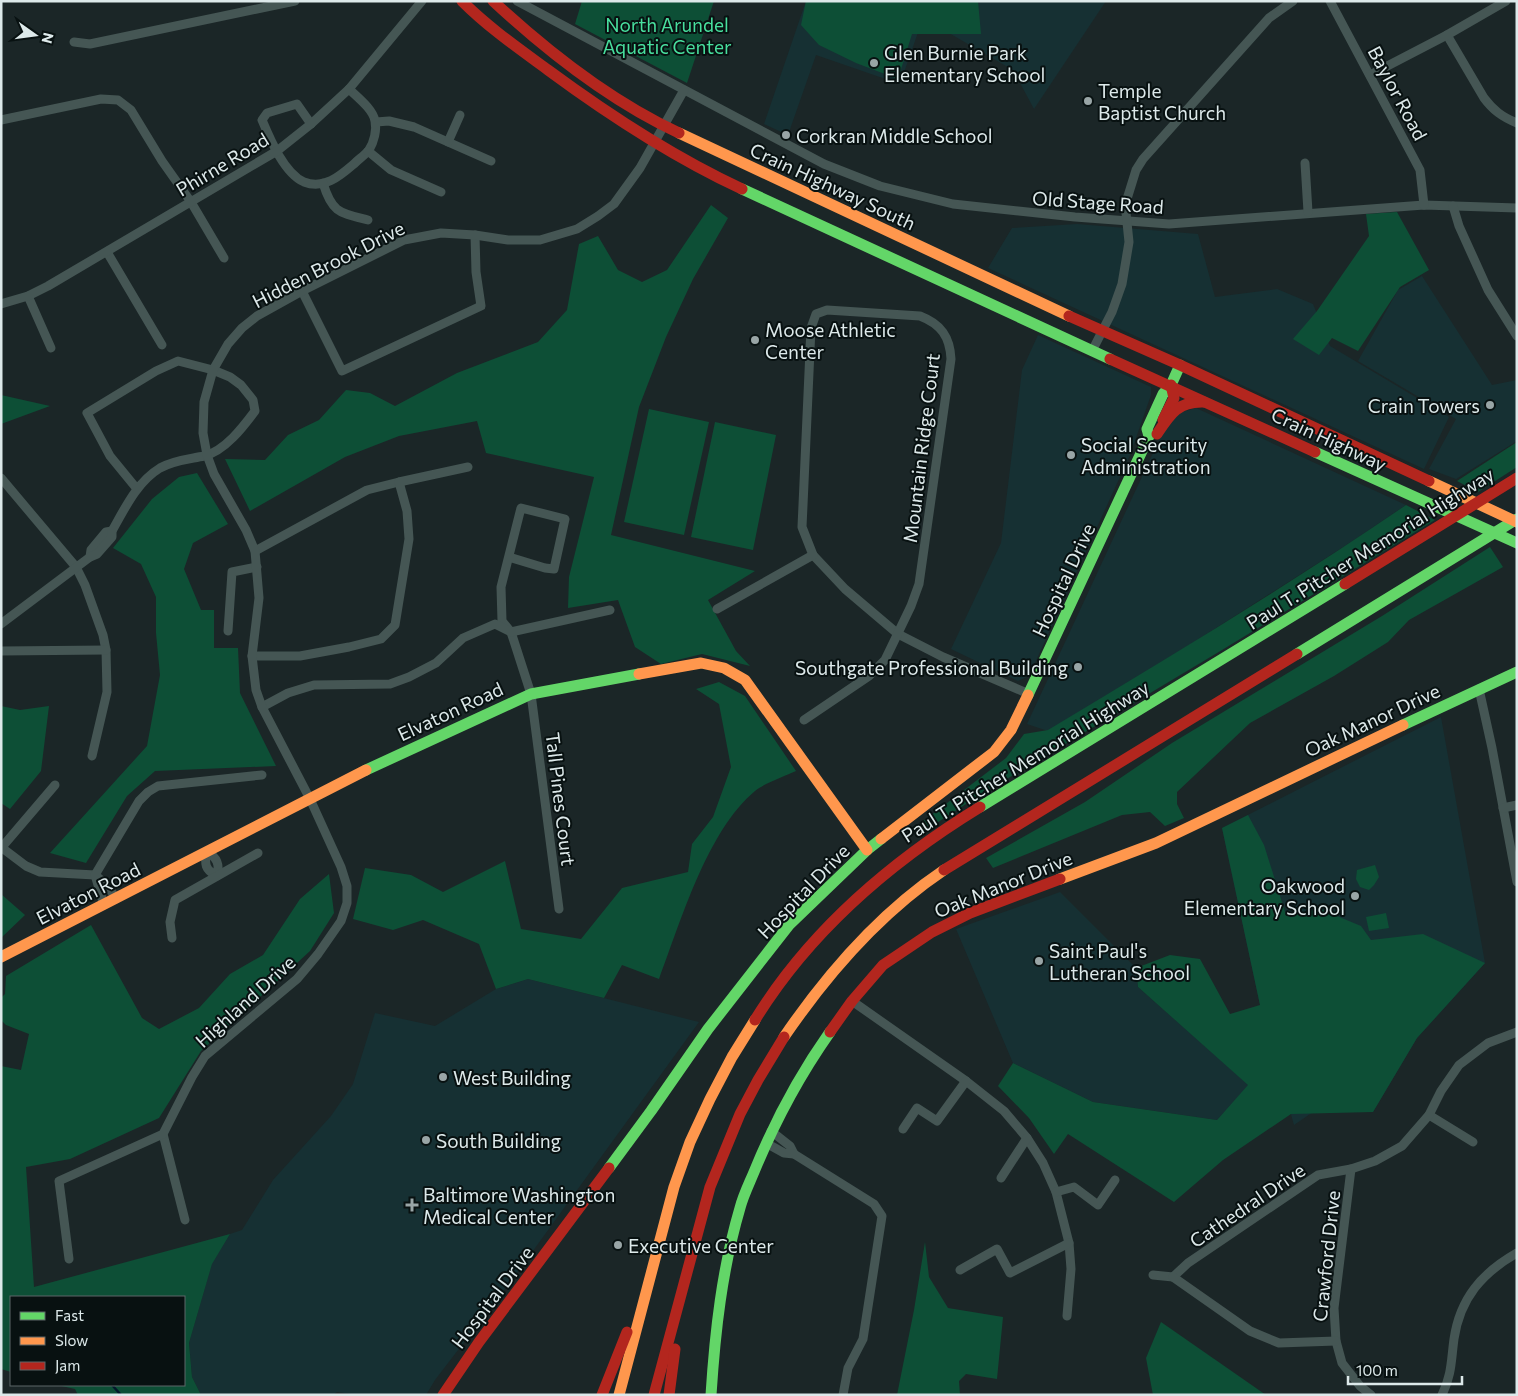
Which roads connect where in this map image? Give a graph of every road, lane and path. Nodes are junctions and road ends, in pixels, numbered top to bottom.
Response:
1 (296, 1) edge
2 (422, 1) edge
3 (462, 1) edge
4 (493, 1) edge
5 (1293, 1) edge
6 (1330, 1) edge
7 (1506, 1) edge
8 (519, 3) edge
9 (512, 19) junction
10 (1447, 35) junction
11 (74, 42) dead end
12 (1370, 75) junction
13 (348, 89) junction
14 (684, 90) junction
15 (460, 114) dead end
16 (1, 120) edge
17 (376, 122) junction
18 (1517, 123) edge
19 (311, 124) junction
20 (664, 126) junction
21 (448, 142) junction
22 (654, 142) junction
23 (277, 151) junction
24 (368, 151) junction
25 (491, 161) dead end
26 (1305, 163) dead end
27 (324, 183) junction
28 (441, 192) dead end
29 (191, 202) junction
30 (1424, 205) junction
31 (1453, 206) junction
32 (1517, 208) edge
33 (1308, 212) junction
34 (368, 220) dead end
35 (1126, 221) junction
36 (474, 235) junction
37 (108, 252) junction
38 (224, 258) dead end
39 (302, 290) junction
40 (28, 296) junction
41 (1, 304) edge
42 (1103, 332) junction
43 (1517, 336) edge
44 (162, 345) dead end
45 (51, 348) dead end
46 (1092, 351) junction
47 (1180, 366) junction
48 (213, 370) junction
49 (1171, 385) junction
50 (1207, 402) junction
51 (1153, 435) junction
52 (207, 455) junction
53 (468, 467) dead end
54 (1, 478) edge
55 (1512, 481) edge
56 (399, 482) junction
57 (137, 489) junction
58 (1517, 519) edge
59 (1517, 522) edge
60 (1517, 543) edge
61 (255, 551) junction
62 (813, 555) junction
63 (509, 557) junction
64 (76, 567) junction
65 (257, 567) junction
66 (717, 609) dead end
67 (610, 610) dead end
68 (1, 624) edge
69 (228, 631) dead end
70 (511, 632) junction
71 (898, 634) junction
72 (106, 650) junction
73 (1, 651) edge
74 (252, 656) junction
75 (1517, 672) edge
76 (1479, 690) junction
77 (530, 694) junction
78 (1029, 694) junction
79 (262, 707) junction
80 (804, 720) dead end
81 (92, 756) dead end
82 (262, 775) dead end
83 (55, 785) dead end
84 (310, 799) junction
85 (1517, 805) edge
86 (1503, 808) junction
87 (1, 847) edge
88 (867, 850) junction
89 (207, 852) junction
90 (258, 853) dead end
91 (95, 875) junction
92 (217, 876) junction
93 (1517, 882) edge
94 (116, 899) junction
95 (104, 905) junction
96 (559, 909) dead end
97 (172, 938) dead end
98 (1, 957) edge
99 (852, 1001) junction
100 (1517, 1032) edge
101 (966, 1081) junction
102 (740, 1114) junction
103 (1429, 1114) junction
104 (903, 1129) dead end
105 (771, 1131) junction
106 (163, 1134) junction
107 (1027, 1138) junction
108 (1473, 1142) dead end
109 (766, 1143) junction
110 (794, 1154) junction
111 (1352, 1168) junction
112 (1001, 1178) dead end
113 (1115, 1180) dead end
114 (1056, 1192) junction
115 (185, 1220) dead end
116 (664, 1221) junction
117 (1069, 1243) junction
118 (1517, 1253) edge
119 (70, 1259) dead end
120 (960, 1270) dead end
121 (1153, 1275) dead end
122 (1173, 1277) junction
123 (1067, 1316) dead end
124 (1336, 1341) junction
125 (443, 1395) edge
126 (602, 1395) edge
127 (619, 1395) edge
128 (654, 1395) edge
129 (669, 1395) edge
130 (711, 1395) edge
131 (842, 1395) edge
132 (1371, 1395) edge
133 (1442, 1395) edge

1 - 11 street
2 - 13 street, Phirne Road
3 - 22 main road
4 - 9 main road, Crain Highway South
5 - 35 street
6 - 12 street, Baylor Road
7 - 10 street
8 - 9 street
8 - 14 street, Old Stage Road
9 - 20 main road, Crain Highway South
10 - 12 street
10 - 18 street
12 - 30 street, Baylor Road
13 - 17 street
13 - 19 street, Phirne Road
14 - 20 street, Hidden Brook Drive
14 - 35 street, Old Stage Road
15 - 21 street
16 - 29 street
17 - 21 street
17 - 24 street
19 - 23 street, Phirne Road
19 - 23 street
20 - 22 street, Hidden Brook Drive
20 - 42 main road, Crain Highway South
21 - 25 street
22 - 36 street, Hidden Brook Drive
22 - 46 main road
23 - 27 street
23 - 29 street, Phirne Road
24 - 27 street
24 - 28 street
26 - 33 street
27 - 34 street
29 - 37 street, Phirne Road
29 - 38 street
30 - 31 street, Old Stage Road
30 - 33 street, Old Stage Road
31 - 32 street, Old Stage Road
31 - 43 street
33 - 35 street, Old Stage Road
35 - 42 street
36 - 39 street, Hidden Brook Drive
36 - 39 street
37 - 40 street, Phirne Road
37 - 44 street
39 - 48 street, Hidden Brook Drive
40 - 41 street, Phirne Road
40 - 45 street
42 - 46 street
42 - 47 main road, Crain Highway South
46 - 49 main road, Crain Highway
47 - 49 main road, Hospital Drive
47 - 59 main road, Crain Highway
48 - 52 street, Hidden Brook Drive
48 - 52 street
48 - 57 street
49 - 50 main road, Crain Highway
49 - 51 main road, Hospital Drive
50 - 51 main road
50 - 60 main road, Crain Highway
51 - 78 main road, Hospital Drive
52 - 57 street
52 - 61 street, Hidden Brook Drive
53 - 56 street
54 - 64 street
55 - 116 main road, Paul T. Pitcher Memorial Highway
56 - 61 street
56 - 74 street
57 - 64 street
58 - 102 main road
61 - 65 street, Hidden Brook Drive
62 - 66 street
62 - 71 street
62 - 71 street, Mountain Ridge Court
63 - 63 street, Tall Pines Court
63 - 70 street, Tall Pines Court
64 - 68 street
64 - 72 street
65 - 69 street
65 - 74 street, Hidden Brook Drive
67 - 70 street
70 - 77 street, Tall Pines Court
70 - 79 street
71 - 78 street
71 - 80 street
72 - 73 street
72 - 81 street
74 - 79 street, Hidden Brook Drive
75 - 76 main road, Oak Manor Drive
76 - 86 street
76 - 99 main road, Oak Manor Drive
77 - 84 main road, Elvaton Road
77 - 88 main road, Elvaton Road
77 - 96 street, Tall Pines Court
78 - 88 main road, Hospital Drive
79 - 84 street, Hidden Brook Drive
82 - 91 street
83 - 87 street
84 - 89 main road, Elvaton Road
84 - 106 street, Highland Drive
85 - 86 street
86 - 93 street
87 - 91 street
88 - 125 main road, Hospital Drive
89 - 92 street
89 - 94 main road, Elvaton Road
90 - 92 street
91 - 94 street
91 - 95 street
92 - 97 street
94 - 95 main road, Elvaton Road
95 - 98 main road, Elvaton Road
99 - 101 street
99 - 105 main road, Oak Manor Drive
100 - 103 street, Cathedral Drive
101 - 104 street
101 - 107 street
102 - 128 main road
102 - 129 main road
103 - 108 street
103 - 111 street, Cathedral Drive
105 - 109 main road, Oak Manor Drive
105 - 110 street
106 - 115 street
106 - 119 street
107 - 112 street
107 - 114 street
109 - 110 street
109 - 130 main road, Oak Manor Drive
110 - 131 street
111 - 122 street, Cathedral Drive
111 - 124 street, Crawford Drive
113 - 114 street
114 - 117 street
116 - 126 main road
116 - 127 main road, Paul T. Pitcher Memorial Highway
117 - 120 street
117 - 123 street
118 - 133 street
121 - 122 street
122 - 124 street
124 - 132 street, Crawford Drive

